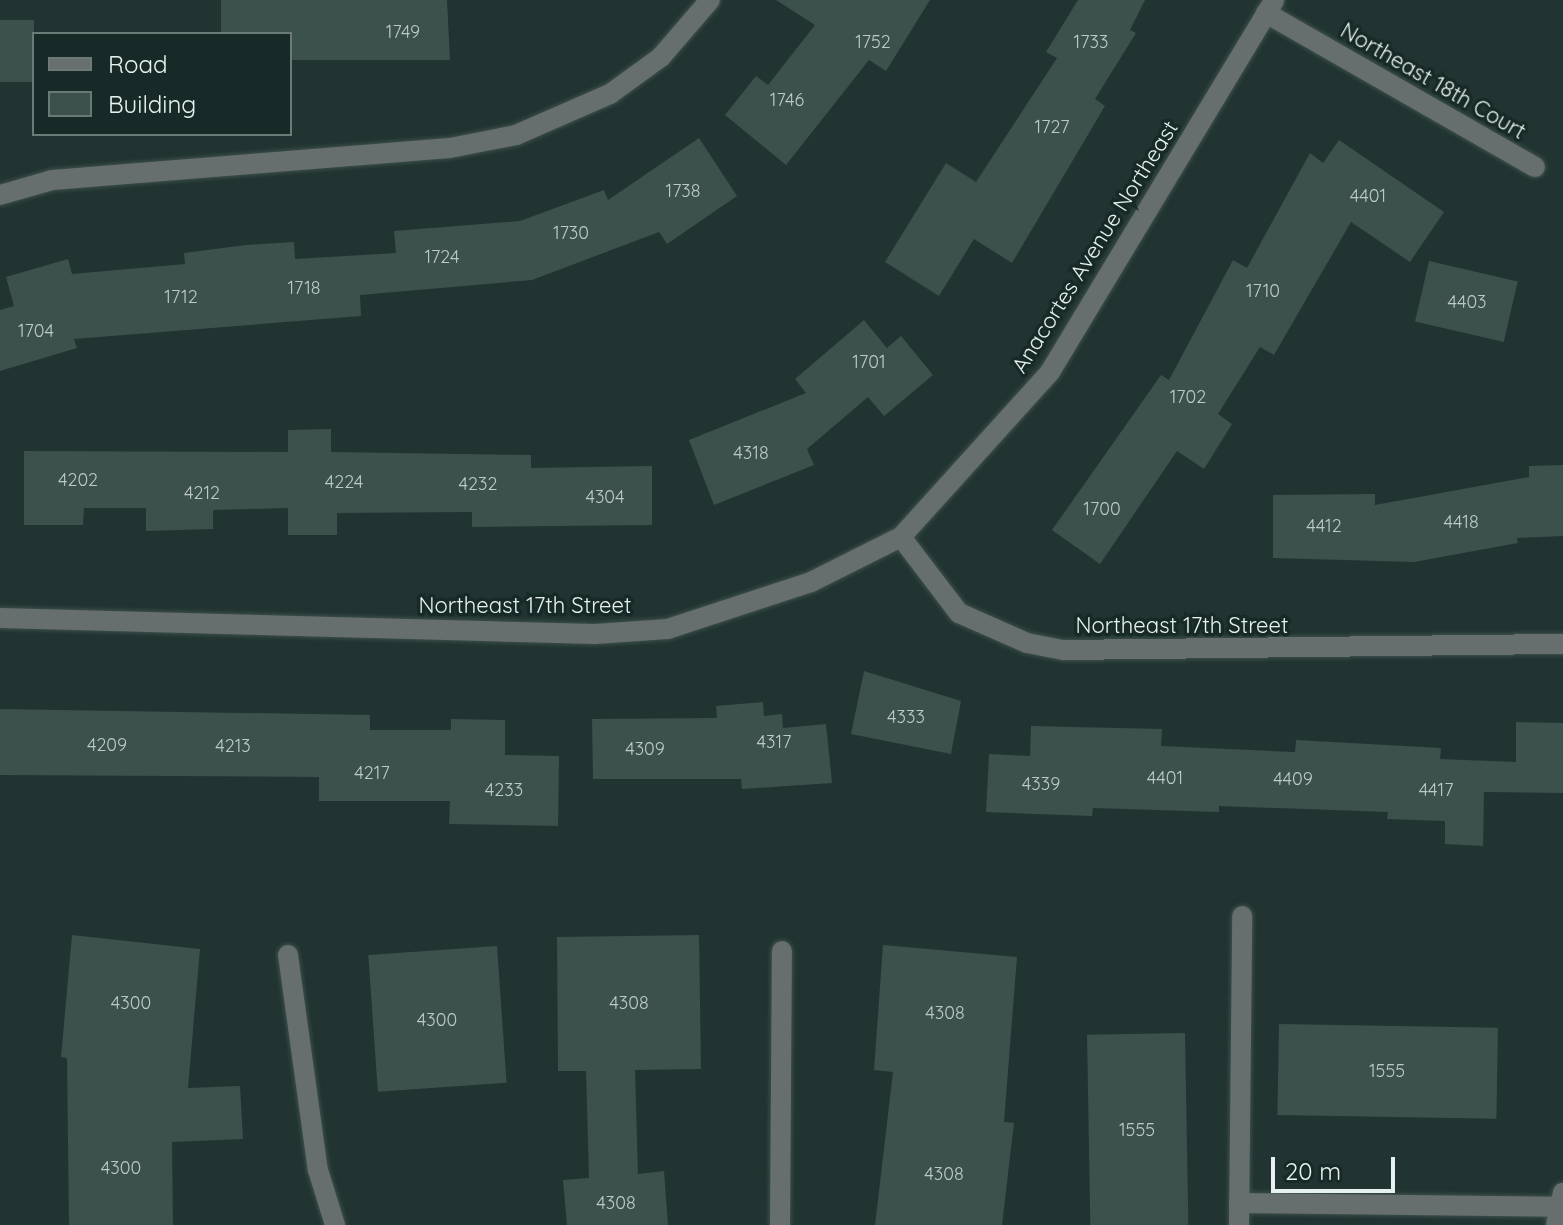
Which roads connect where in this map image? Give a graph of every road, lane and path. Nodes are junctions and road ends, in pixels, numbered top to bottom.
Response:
1 (710, 0) edge
2 (1270, 6) edge
3 (1535, 167) dead end
4 (0, 195) edge
5 (901, 537) junction
6 (0, 618) edge
7 (1563, 644) edge
8 (1242, 916) dead end
9 (782, 951) dead end
10 (288, 955) dead end
11 (1239, 1203) junction
12 (1558, 1208) edge
13 (335, 1225) edge
14 (780, 1225) edge
15 (1239, 1225) edge

1 - 4 street
2 - 3 street, Northeast 18th Court
2 - 5 street, Anacortes Avenue Northeast
5 - 6 street, Northeast 17th Street
5 - 7 street, Northeast 17th Street
8 - 11 street
9 - 14 street
10 - 13 street
11 - 12 street
11 - 15 street

